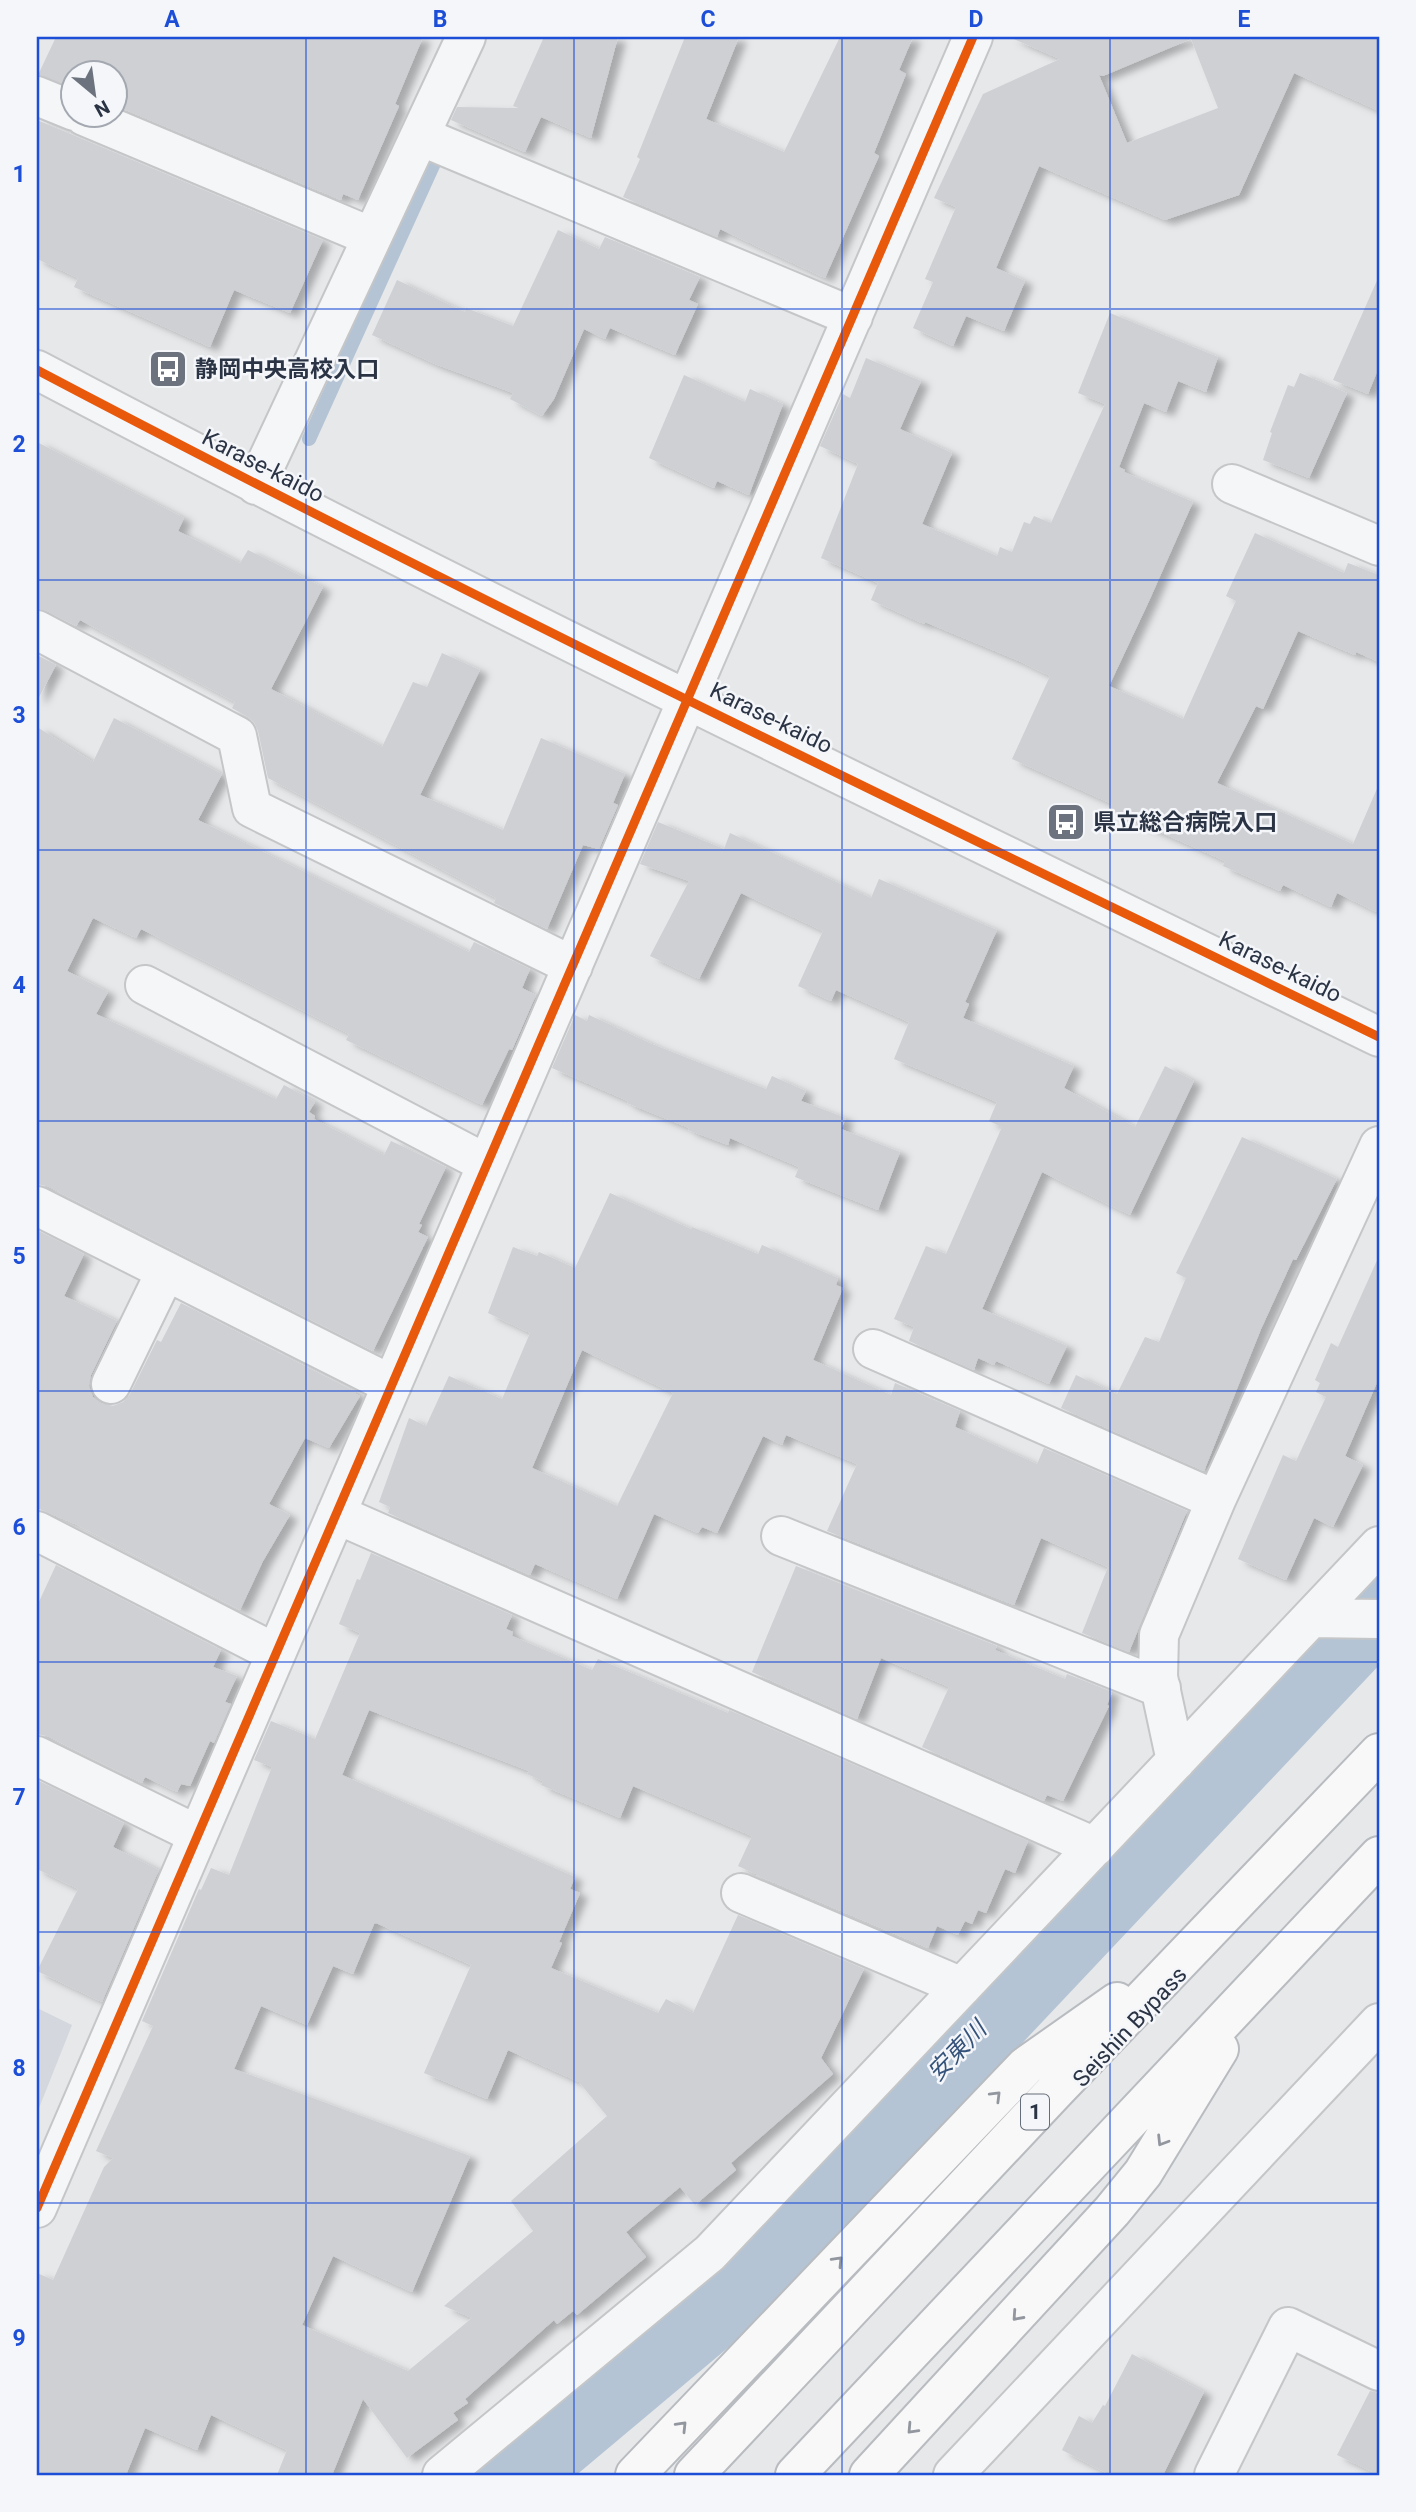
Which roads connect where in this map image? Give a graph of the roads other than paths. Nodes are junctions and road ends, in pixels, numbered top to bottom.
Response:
1 (466, 37) edge
2 (973, 37) edge
3 (37, 96) edge
4 (60, 105) edge
5 (117, 130) edge
6 (420, 136) junction
7 (372, 237) junction
8 (853, 317) junction
9 (37, 370) edge
10 (1232, 484) dead end
11 (256, 485) junction
12 (1379, 546) edge
13 (37, 630) edge
14 (688, 699) junction
15 (573, 966) junction
16 (145, 985) dead end
17 (1379, 1037) edge
18 (1379, 1146) edge
19 (487, 1164) junction
20 (37, 1206) edge
21 (166, 1271) junction
22 (873, 1349) dead end
23 (111, 1384) dead end
24 (392, 1385) junction
25 (1216, 1500) junction
26 (336, 1514) junction
27 (37, 1531) edge
28 (781, 1536) dead end
29 (1379, 1546) edge
30 (1311, 1618) junction
31 (1379, 1619) edge
32 (275, 1653) junction
33 (1161, 1688) junction
34 (1379, 1753) edge
35 (37, 1756) edge
36 (1176, 1761) junction
37 (1379, 1763) edge
38 (198, 1835) junction
39 (1095, 1847) junction
40 (1379, 1856) edge
41 (1379, 1867) edge
42 (741, 1893) dead end
43 (1187, 1953) junction
44 (962, 1987) junction
45 (1237, 2021) junction
46 (1379, 2023) edge
47 (37, 2208) edge
48 (1379, 2371) edge
49 (442, 2475) edge
50 (635, 2475) edge
51 (694, 2475) edge
52 (709, 2475) edge
53 (795, 2475) edge
54 (806, 2475) edge
55 (869, 2475) edge
56 (953, 2475) edge
57 (1214, 2475) edge

1 - 6 street
2 - 8 street
3 - 4 street
5 - 7 street
6 - 7 street
6 - 8 street
7 - 11 street
8 - 14 street
9 - 11 street, Karase-kaido
10 - 12 street
11 - 14 street, Karase-kaido
13 - 15 street
14 - 15 street
14 - 17 street, Karase-kaido
15 - 19 street
16 - 19 street
18 - 25 street
19 - 24 street
20 - 21 street
21 - 23 street
21 - 24 street
22 - 25 street
24 - 26 street
25 - 33 street
26 - 32 street
26 - 39 street
27 - 32 street
28 - 33 street
29 - 30 street
30 - 31 street
30 - 36 street
32 - 38 street
33 - 36 street
34 - 43 highway, 1
35 - 38 street
36 - 39 street
37 - 52 highway, Seishin Bypass / 1
38 - 47 street
39 - 44 street
40 - 53 highway
41 - 45 highway
42 - 44 street
50 -> 43 highway, 1
43 - 51 highway, 1
44 - 49 street
45 - 54 highway
45 -> 55 highway
46 - 56 street
48 - 57 street

